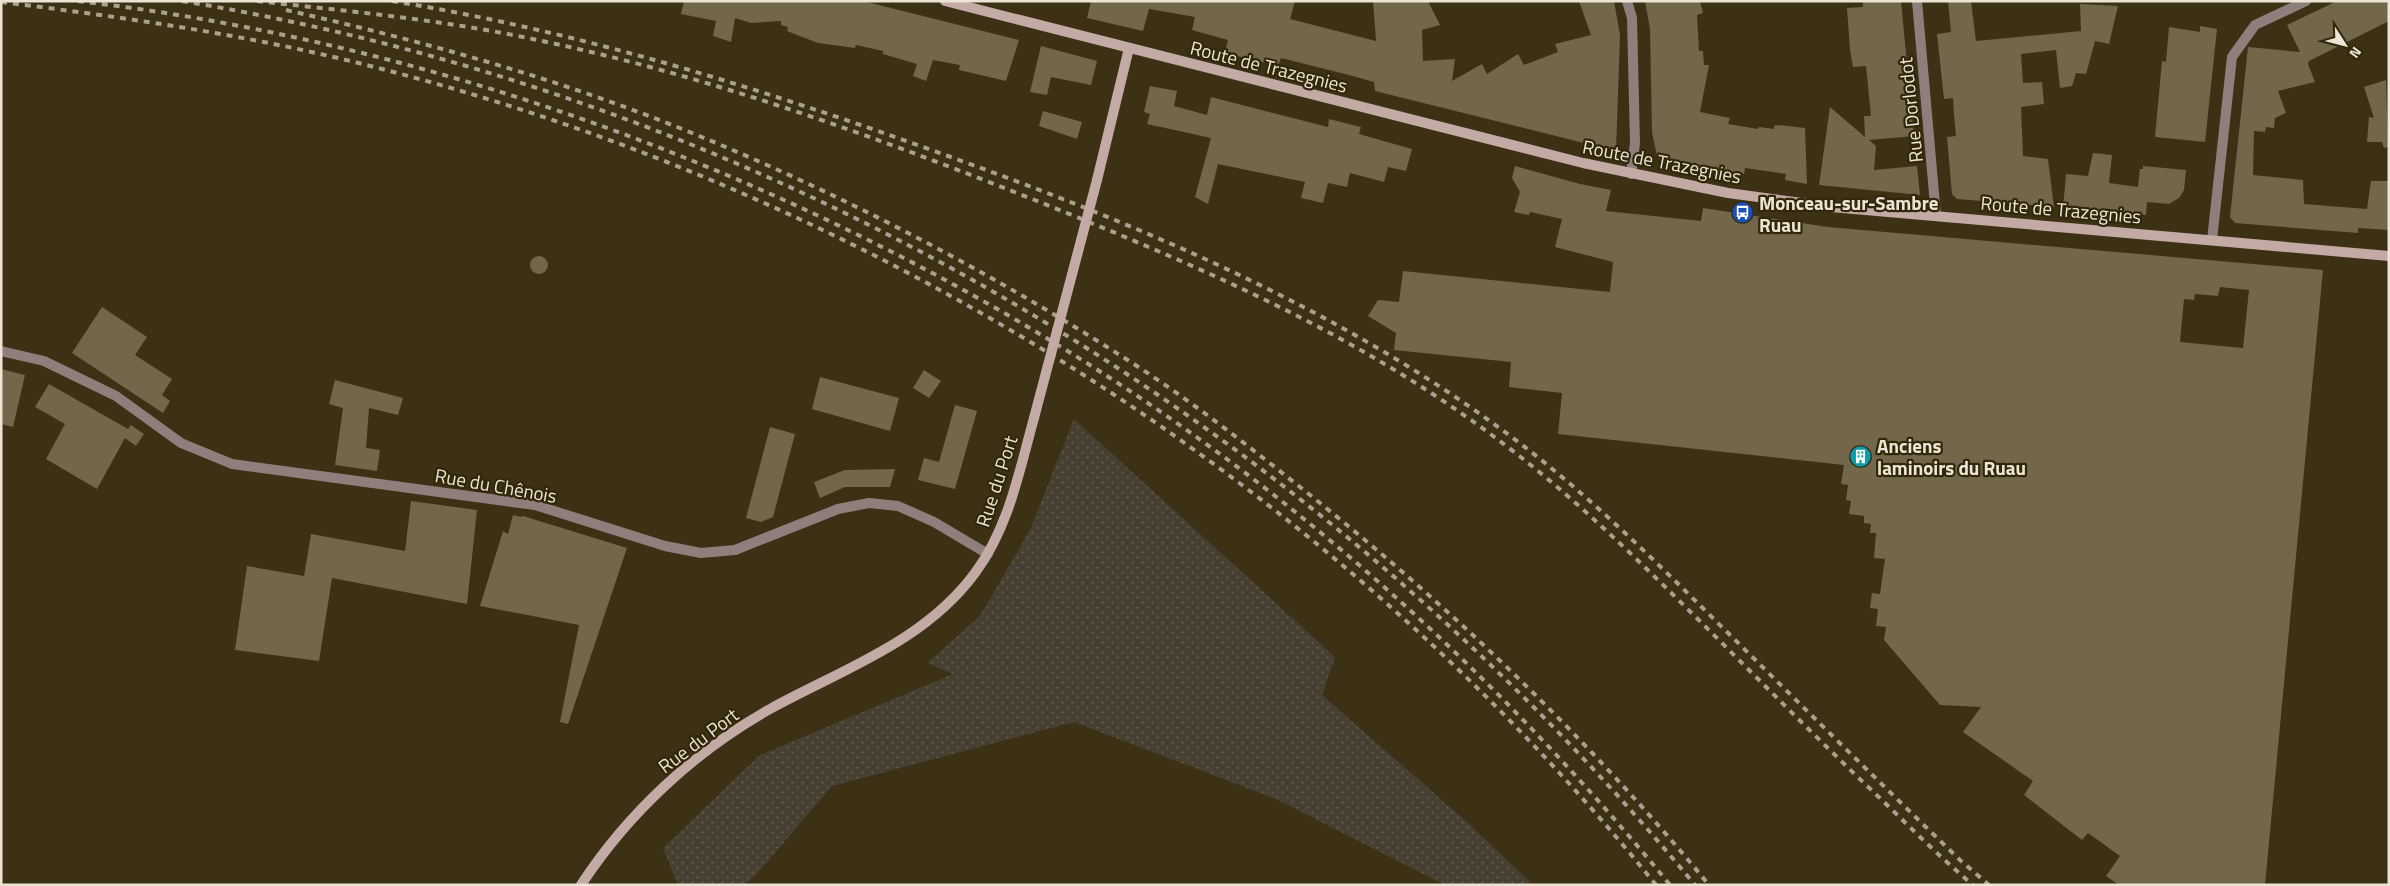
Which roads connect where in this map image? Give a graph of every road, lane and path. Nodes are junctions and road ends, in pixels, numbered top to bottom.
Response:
1 (944, 1) edge
2 (1627, 1) edge
3 (1917, 1) edge
4 (2306, 1) edge
5 (1129, 48) junction
6 (1632, 174) junction
7 (1936, 216) junction
8 (2212, 240) junction
9 (2389, 256) edge
10 (1, 351) edge
11 (988, 554) junction
12 (581, 885) edge

1 - 5 main road, Route de Trazegnies
2 - 6 street
3 - 7 street, Rue Dorlodot
4 - 8 street
5 - 6 main road, Route de Trazegnies
5 - 11 main road, Rue du Port, bridge
6 - 7 main road, Route de Trazegnies
7 - 8 main road, Route de Trazegnies
8 - 9 main road, Route de Trazegnies
10 - 11 street, Rue du Chênois
11 - 12 main road, Rue du Port

